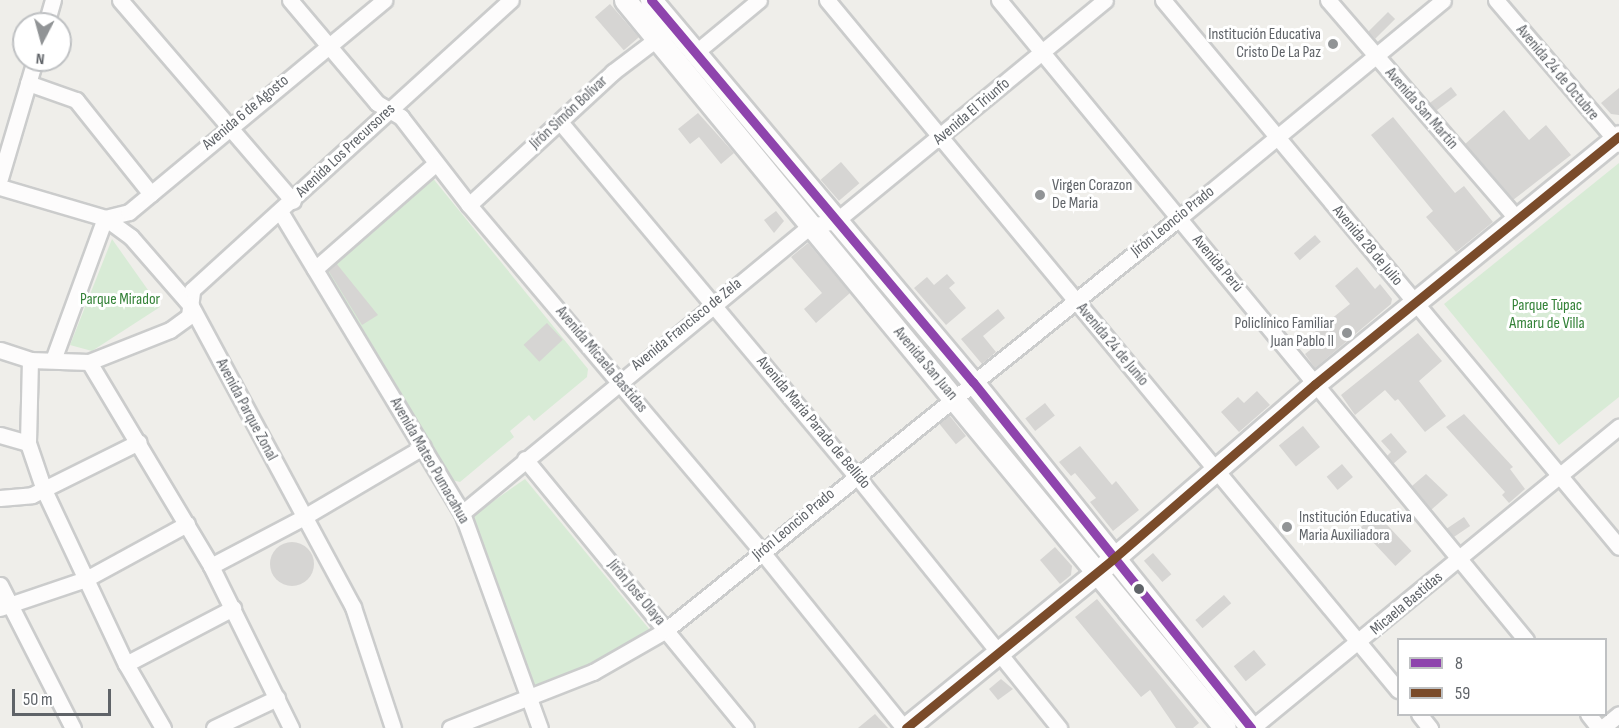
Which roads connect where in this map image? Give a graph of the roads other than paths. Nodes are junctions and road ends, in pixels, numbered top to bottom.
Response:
1 (120, 0) edge
2 (290, 0) edge
3 (384, 0) edge
4 (511, 0) edge
5 (625, 0) edge
6 (651, 0) edge
7 (759, 0) edge
8 (827, 0) edge
9 (999, 0) edge
10 (1105, 0) edge
11 (1163, 0) edge
12 (1328, 0) edge
13 (1443, 0) edge
14 (1496, 0) edge
15 (665, 33) junction
16 (328, 46) junction
17 (695, 53) junction
18 (1042, 53) junction
19 (1375, 57) junction
20 (31, 72) edge
21 (28, 83) junction
22 (390, 110) junction
23 (561, 123) junction
24 (230, 125) junction
25 (1276, 136) junction
26 (941, 138) junction
27 (1617, 140) edge
28 (435, 164) junction
29 (0, 178) edge
30 (0, 187) edge
31 (151, 194) junction
32 (293, 201) junction
33 (469, 205) junction
34 (280, 213) junction
35 (105, 218) junction
36 (1179, 218) junction
37 (1516, 218) junction
38 (836, 221) junction
39 (810, 226) junction
40 (315, 269) junction
41 (1075, 300) junction
42 (1414, 302) junction
43 (713, 304) junction
44 (191, 306) junction
45 (0, 350) edge
46 (30, 360) junction
47 (53, 360) junction
48 (89, 362) junction
49 (619, 381) junction
50 (973, 382) junction
51 (1315, 384) junction
52 (953, 399) junction
53 (1619, 427) edge
54 (0, 435) edge
55 (28, 442) junction
56 (139, 442) junction
57 (423, 447) junction
58 (525, 459) junction
59 (1215, 470) junction
60 (855, 474) junction
61 (1559, 478) junction
62 (44, 490) junction
63 (0, 498) edge
64 (462, 513) junction
65 (304, 517) junction
66 (187, 524) junction
67 (1619, 547) edge
68 (762, 552) junction
69 (1113, 560) junction
70 (1461, 560) junction
71 (211, 566) junction
72 (1096, 573) junction
73 (86, 579) junction
74 (0, 585) edge
75 (5, 606) edge
76 (233, 608) junction
77 (666, 630) junction
78 (1525, 638) edge
79 (1359, 644) junction
80 (999, 654) junction
81 (126, 664) junction
82 (1397, 689) edge
83 (277, 698) junction
84 (530, 700) junction
85 (1619, 714) edge
86 (1421, 716) edge
87 (1590, 716) edge
88 (73, 728) edge
89 (163, 728) edge
90 (214, 728) edge
91 (291, 728) edge
92 (393, 728) edge
93 (450, 728) edge
94 (540, 728) edge
95 (746, 728) edge
96 (905, 728) edge
97 (1059, 728) edge
98 (1225, 728) edge
99 (1251, 728) edge
100 (1430, 728) edge
101 (1600, 728) edge

1 - 24 street
2 - 16 street, Avenida Micaela Bastidas
3 - 16 street, Avenida 6 de Agosto
4 - 22 street, Avenida Los Precursores
5 - 15 main road, Avenida San Juan
6 - 15 main road, Avenida San Juan
7 - 17 street
8 - 26 street, Avenida 24 de Junio
9 - 18 street, Avenida Perú
10 - 18 street, Avenida El Triunfo
11 - 25 street, Avenida 28 de Julio
12 - 19 street, Avenida San Martín
13 - 19 street, Jirón Leoncio Prado
14 - 27 street, Avenida 24 de Octubre
15 - 17 main road, Avenida San Juan
15 - 23 street, Jirón Simón Bolívar
15 - 39 main road, Avenida San Juan
16 - 22 street, Avenida Micaela Bastidas
16 - 24 street, Avenida 6 de Agosto
17 - 38 main road, Avenida San Juan
18 - 26 street, Avenida El Triunfo
18 - 36 street, Avenida Perú
19 - 25 street, Jirón Leoncio Prado
19 - 37 street, Avenida San Martín
20 - 21 street
21 - 29 street
21 - 31 street
22 - 28 street, Avenida Micaela Bastidas
22 - 32 street, Avenida Los Precursores
23 - 33 street, Jirón Simón Bolívar
23 - 43 street, Avenida María Parado de Bellido
24 - 31 street, Avenida 6 de Agosto
24 - 32 street
25 - 36 street, Jirón Leoncio Prado
25 - 42 street, Avenida 28 de Julio
26 - 38 street, Avenida El Triunfo
26 - 41 street, Avenida 24 de Junio
27 - 37 main road
28 - 33 street, Avenida Micaela Bastidas
28 - 40 street
30 - 35 street, Avenida Parque Zonal
31 - 35 street, Avenida 6 de Agosto
32 - 34 street, Avenida Los Precursores
33 - 49 street, Avenida Micaela Bastidas
34 - 40 street, Avenida Mateo Pumacahua
34 - 44 street, Avenida Los Precursores
35 - 44 street, Avenida Parque Zonal
35 - 47 street
36 - 41 street, Jirón Leoncio Prado
36 - 51 street, Avenida Perú
37 - 42 main road
38 - 39 street, Avenida Francisco de Zela
38 - 50 main road, Avenida San Juan
39 - 43 street, Avenida Francisco de Zela
39 - 52 main road, Avenida San Juan
40 - 57 street, Avenida Mateo Pumacahua
41 - 50 street, Jirón Leoncio Prado
41 - 59 street, Avenida 24 de Junio
42 - 51 main road
42 - 61 street, Avenida 28 de Julio
43 - 49 street, Avenida Francisco de Zela
43 - 60 street, Avenida María Parado de Bellido
44 - 48 street, Avenida Los Precursores
44 - 65 street, Avenida Parque Zonal
45 - 46 street
46 - 47 street
46 - 55 street
47 - 48 street
48 - 56 street
49 - 58 street, Avenida Francisco de Zela
49 - 68 street, Avenida Micaela Bastidas
50 - 52 street, Jirón Leoncio Prado
50 - 69 main road, Avenida San Juan
51 - 59 main road
51 - 70 street, Avenida Perú
52 - 60 street, Jirón Leoncio Prado
52 - 72 main road, Avenida San Juan
53 - 61 street, Micaela Bastidas
54 - 55 street
55 - 62 street
56 - 62 street
56 - 66 street
57 - 64 street, Avenida Mateo Pumacahua
57 - 65 street
58 - 64 street, Avenida Francisco de Zela
58 - 77 street, Jirón José Olaya
59 - 69 main road
59 - 79 street, Avenida 24 de Junio
60 - 68 street, Jirón Leoncio Prado
60 - 80 street, Avenida María Parado de Bellido
61 - 67 street, Avenida 28 de Julio
61 - 70 street, Micaela Bastidas
62 - 63 street
62 - 73 street
64 - 84 street, Avenida Mateo Pumacahua
65 - 71 street
65 - 92 street, Avenida Parque Zonal
66 - 71 street
66 - 73 street
68 - 77 street, Jirón Leoncio Prado
68 - 96 street, Avenida Micaela Bastidas
69 - 72 main road
69 - 99 main road, Avenida San Juan
70 - 78 street, Avenida Perú
70 - 79 street, Micaela Bastidas
71 - 76 street
72 - 80 main road
72 - 98 main road, Avenida San Juan
73 - 75 street
73 - 81 street
74 - 75 street
75 - 88 street
76 - 81 street
76 - 83 street
77 - 84 street, Jirón Leoncio Prado
77 - 95 street, Jirón José Olaya
79 - 82 street, Avenida 24 de Junio
79 - 99 street, Micaela Bastidas
80 - 96 main road
80 - 97 street, Avenida María Parado de Bellido
81 - 89 street
83 - 90 street
83 - 91 street
84 - 93 street, Jirón Leoncio Prado
84 - 94 street, Avenida Mateo Pumacahua
85 - 101 street
86 - 100 street
87 - 101 street

